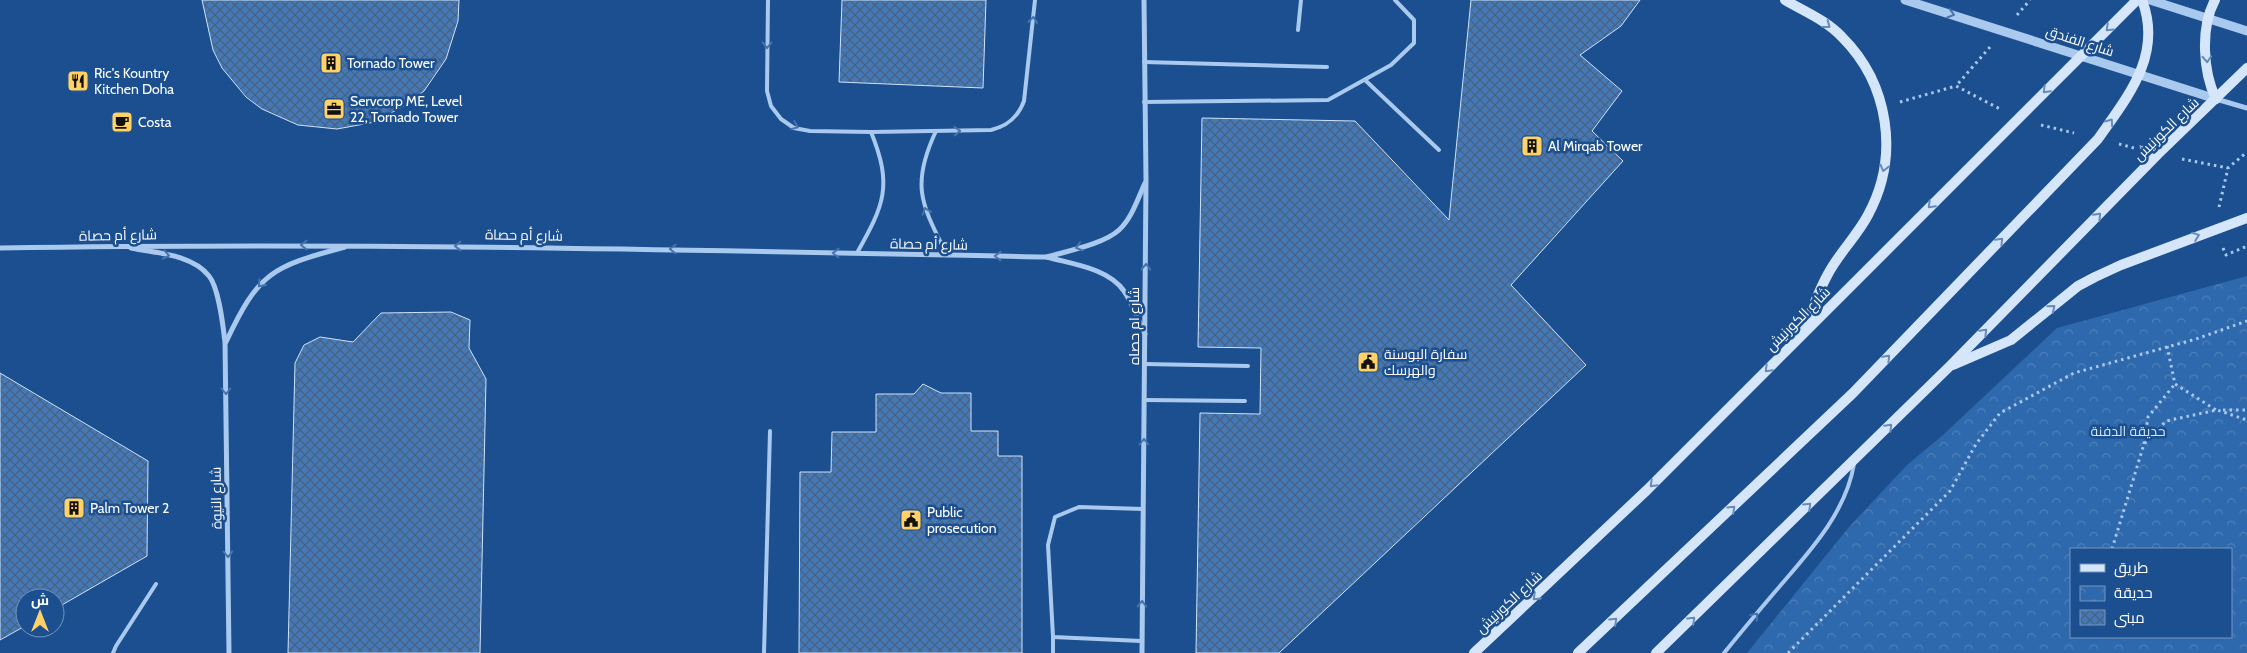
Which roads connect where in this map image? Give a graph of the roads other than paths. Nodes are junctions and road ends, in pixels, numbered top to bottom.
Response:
1 (768, 0) edge
2 (1035, 0) edge
3 (1144, 0) edge
4 (1301, 0) edge
5 (1394, 0) edge
6 (1785, 0) edge
7 (1905, 0) edge
8 (2137, 0) edge
9 (2142, 0) edge
10 (2150, 0) edge
11 (2215, 0) edge
12 (2208, 18) junction
13 (1298, 30) dead end
14 (2247, 31) edge
15 (2081, 56) junction
16 (1144, 62) junction
17 (1327, 67) dead end
18 (2247, 68) edge
19 (2139, 76) junction
20 (1365, 80) junction
21 (2216, 99) junction
22 (1144, 102) junction
23 (2247, 108) edge
24 (936, 131) junction
25 (871, 132) junction
26 (1439, 150) dead end
27 (1146, 180) junction
28 (2247, 218) edge
29 (352, 245) junction
30 (118, 246) junction
31 (0, 248) edge
32 (857, 253) junction
33 (947, 255) junction
34 (1047, 257) junction
35 (1145, 334) junction
36 (1802, 335) junction
37 (225, 342) junction
38 (1145, 364) junction
39 (1248, 366) dead end
40 (1950, 366) junction
41 (1144, 400) junction
42 (1245, 401) dead end
43 (770, 431) dead end
44 (1854, 461) junction
45 (1143, 509) junction
46 (156, 584) dead end
47 (1053, 637) junction
48 (1141, 641) junction
49 (113, 653) edge
50 (229, 653) edge
51 (764, 653) edge
52 (1053, 653) edge
53 (1142, 653) edge
54 (1474, 653) edge
55 (1578, 653) edge
56 (1656, 653) edge
57 (1724, 653) edge

1 -> 25 lane
24 -> 2 lane
3 - 16 street, شارع ام حصاه
4 - 13 lane
5 - 20 lane
6 -> 36 main road
7 -> 15 street, شارع الفندق
8 -> 15 main road, شارع الكورنيش
9 - 19 main road
10 - 12 street
11 - 12 main road
12 - 14 street
12 -> 21 main road
15 - 19 street, شارع الفندق
15 -> 36 main road, شارع الكورنيش
16 - 17 lane
16 - 22 street, شارع ام حصاه
18 - 21 main road, شارع الكورنيش
19 - 21 street, شارع الفندق
55 -> 19 main road
20 - 22 lane
20 - 26 lane
21 - 23 street, شارع الفندق
40 -> 21 main road, شارع الكورنيش
22 - 27 street, شارع ام حصاه
24 - 25 lane
33 -> 24 lane
25 - 32 lane
27 -> 34 street, شارع أم حصاة
35 -> 27 street, شارع ام حصاه
40 -> 28 main road
29 -> 30 street, شارع أم حصاة
32 -> 29 street, شارع أم حصاة
29 -> 37 street, شارع النيوة
30 - 31 street, شارع أم حصاة
30 -> 37 street, شارع النيوة
32 - 33 street, شارع أم حصاة
34 -> 33 street, شارع أم حصاة
34 - 35 street, شارع أم حصاة
35 - 38 street, شارع ام حصاه
36 -> 54 main road, شارع الكورنيش
37 -> 50 street, شارع النيوة
38 - 39 lane
38 - 41 street, شارع ام حصاه
44 -> 40 main road, شارع الكورنيش
41 - 42 lane
45 -> 41 street, شارع ام حصاه
43 - 51 lane
56 -> 44 main road, شارع الكورنيش
57 -> 44 lane
45 - 47 lane
48 -> 45 street, شارع ام حصاه
46 - 49 lane
47 - 48 lane
47 - 52 lane
48 - 53 street, شارع ام حصاه

